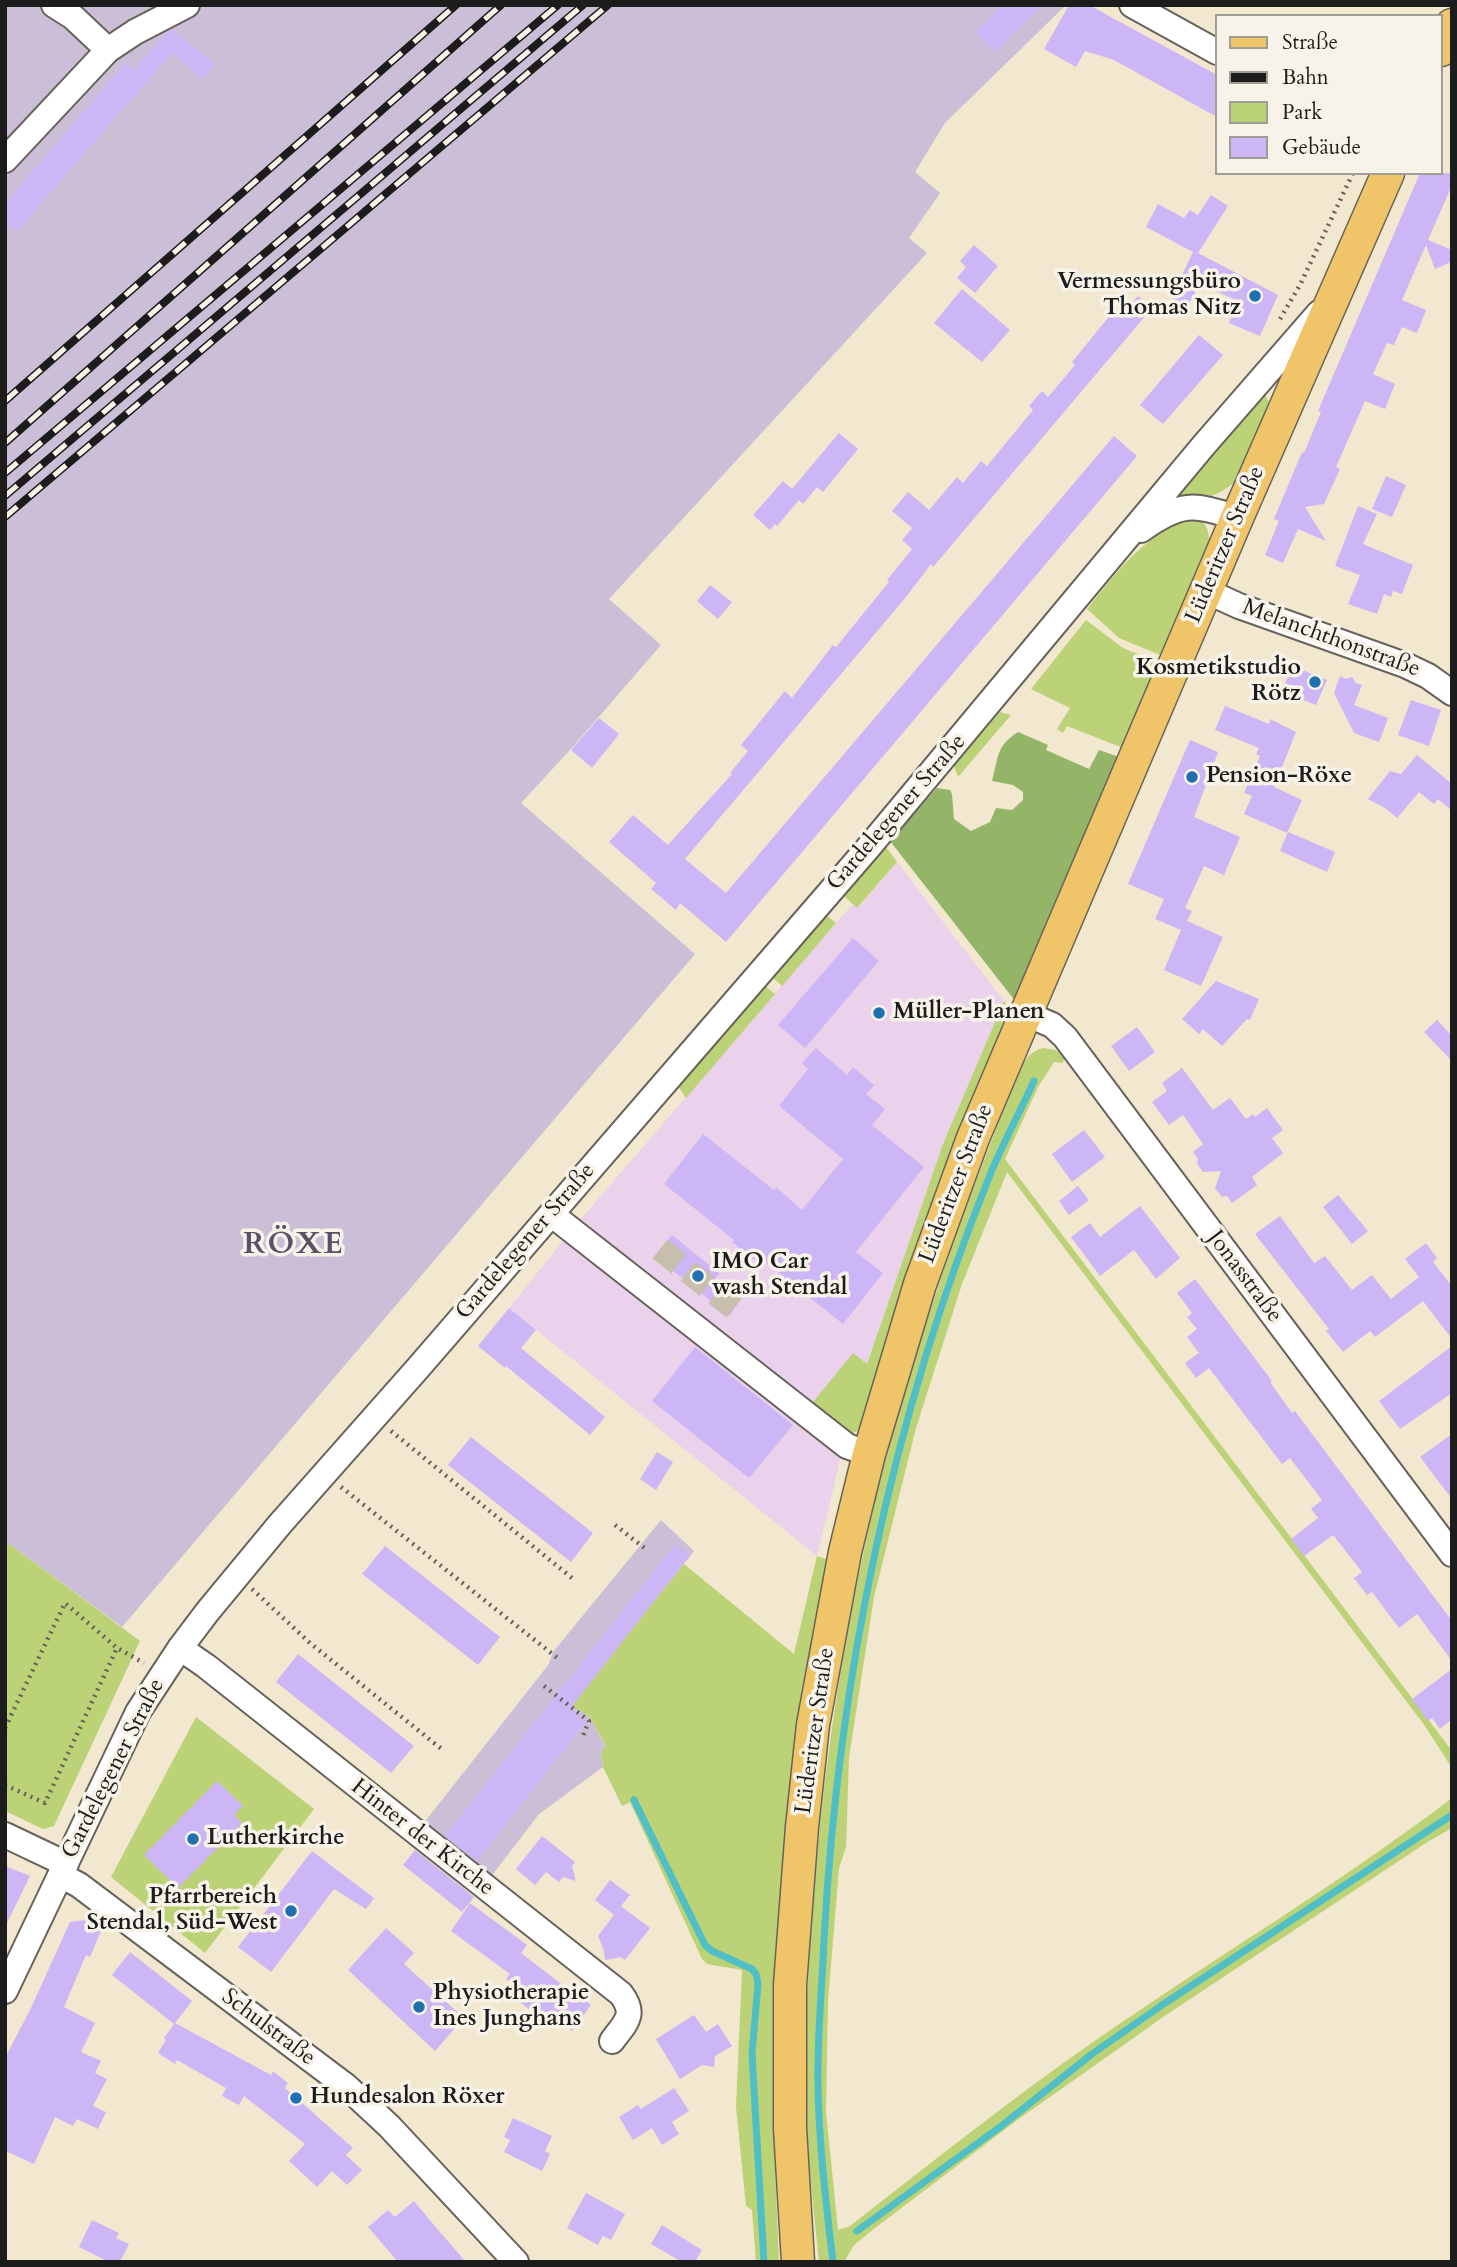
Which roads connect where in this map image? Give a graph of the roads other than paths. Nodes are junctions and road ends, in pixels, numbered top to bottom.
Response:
1 (54, 5) edge
2 (187, 5) edge
3 (1132, 5) edge
4 (1452, 25) edge
5 (1443, 45) edge
6 (108, 50) junction
7 (1216, 51) edge
8 (5, 160) edge
9 (1387, 175) edge
10 (1335, 294) junction
11 (1237, 518) junction
12 (1124, 543) junction
13 (1206, 591) junction
14 (1452, 693) edge
15 (1026, 1014) junction
16 (551, 1214) junction
17 (869, 1454) junction
18 (1452, 1554) edge
19 (180, 1648) junction
20 (5, 1835) edge
21 (63, 1870) junction
22 (5, 1991) edge
23 (612, 2041) dead end
24 (516, 2262) edge
25 (798, 2262) edge

1 - 6 street
2 - 6 street
3 - 7 street
4 - 5 main road
6 - 8 street
9 - 10 main road, Lüderitzer Straße
10 - 11 main road, Lüderitzer Straße
10 - 12 street, Gardelegener Straße
11 - 12 street, Gardelegener Straße
11 - 13 main road, Lüderitzer Straße
12 - 16 street, Gardelegener Straße
13 - 14 street, Melanchthonstraße
13 - 15 main road, Lüderitzer Straße
15 - 17 main road, Lüderitzer Straße
15 - 18 street, Jonasstraße
16 - 17 street
16 - 19 street, Gardelegener Straße
17 - 25 main road, Lüderitzer Straße
19 - 21 street, Gardelegener Straße
19 - 23 street, Hinter der Kirche
20 - 21 street, Schulstraße
21 - 22 street, Gardelegener Straße
21 - 24 street, Schulstraße

